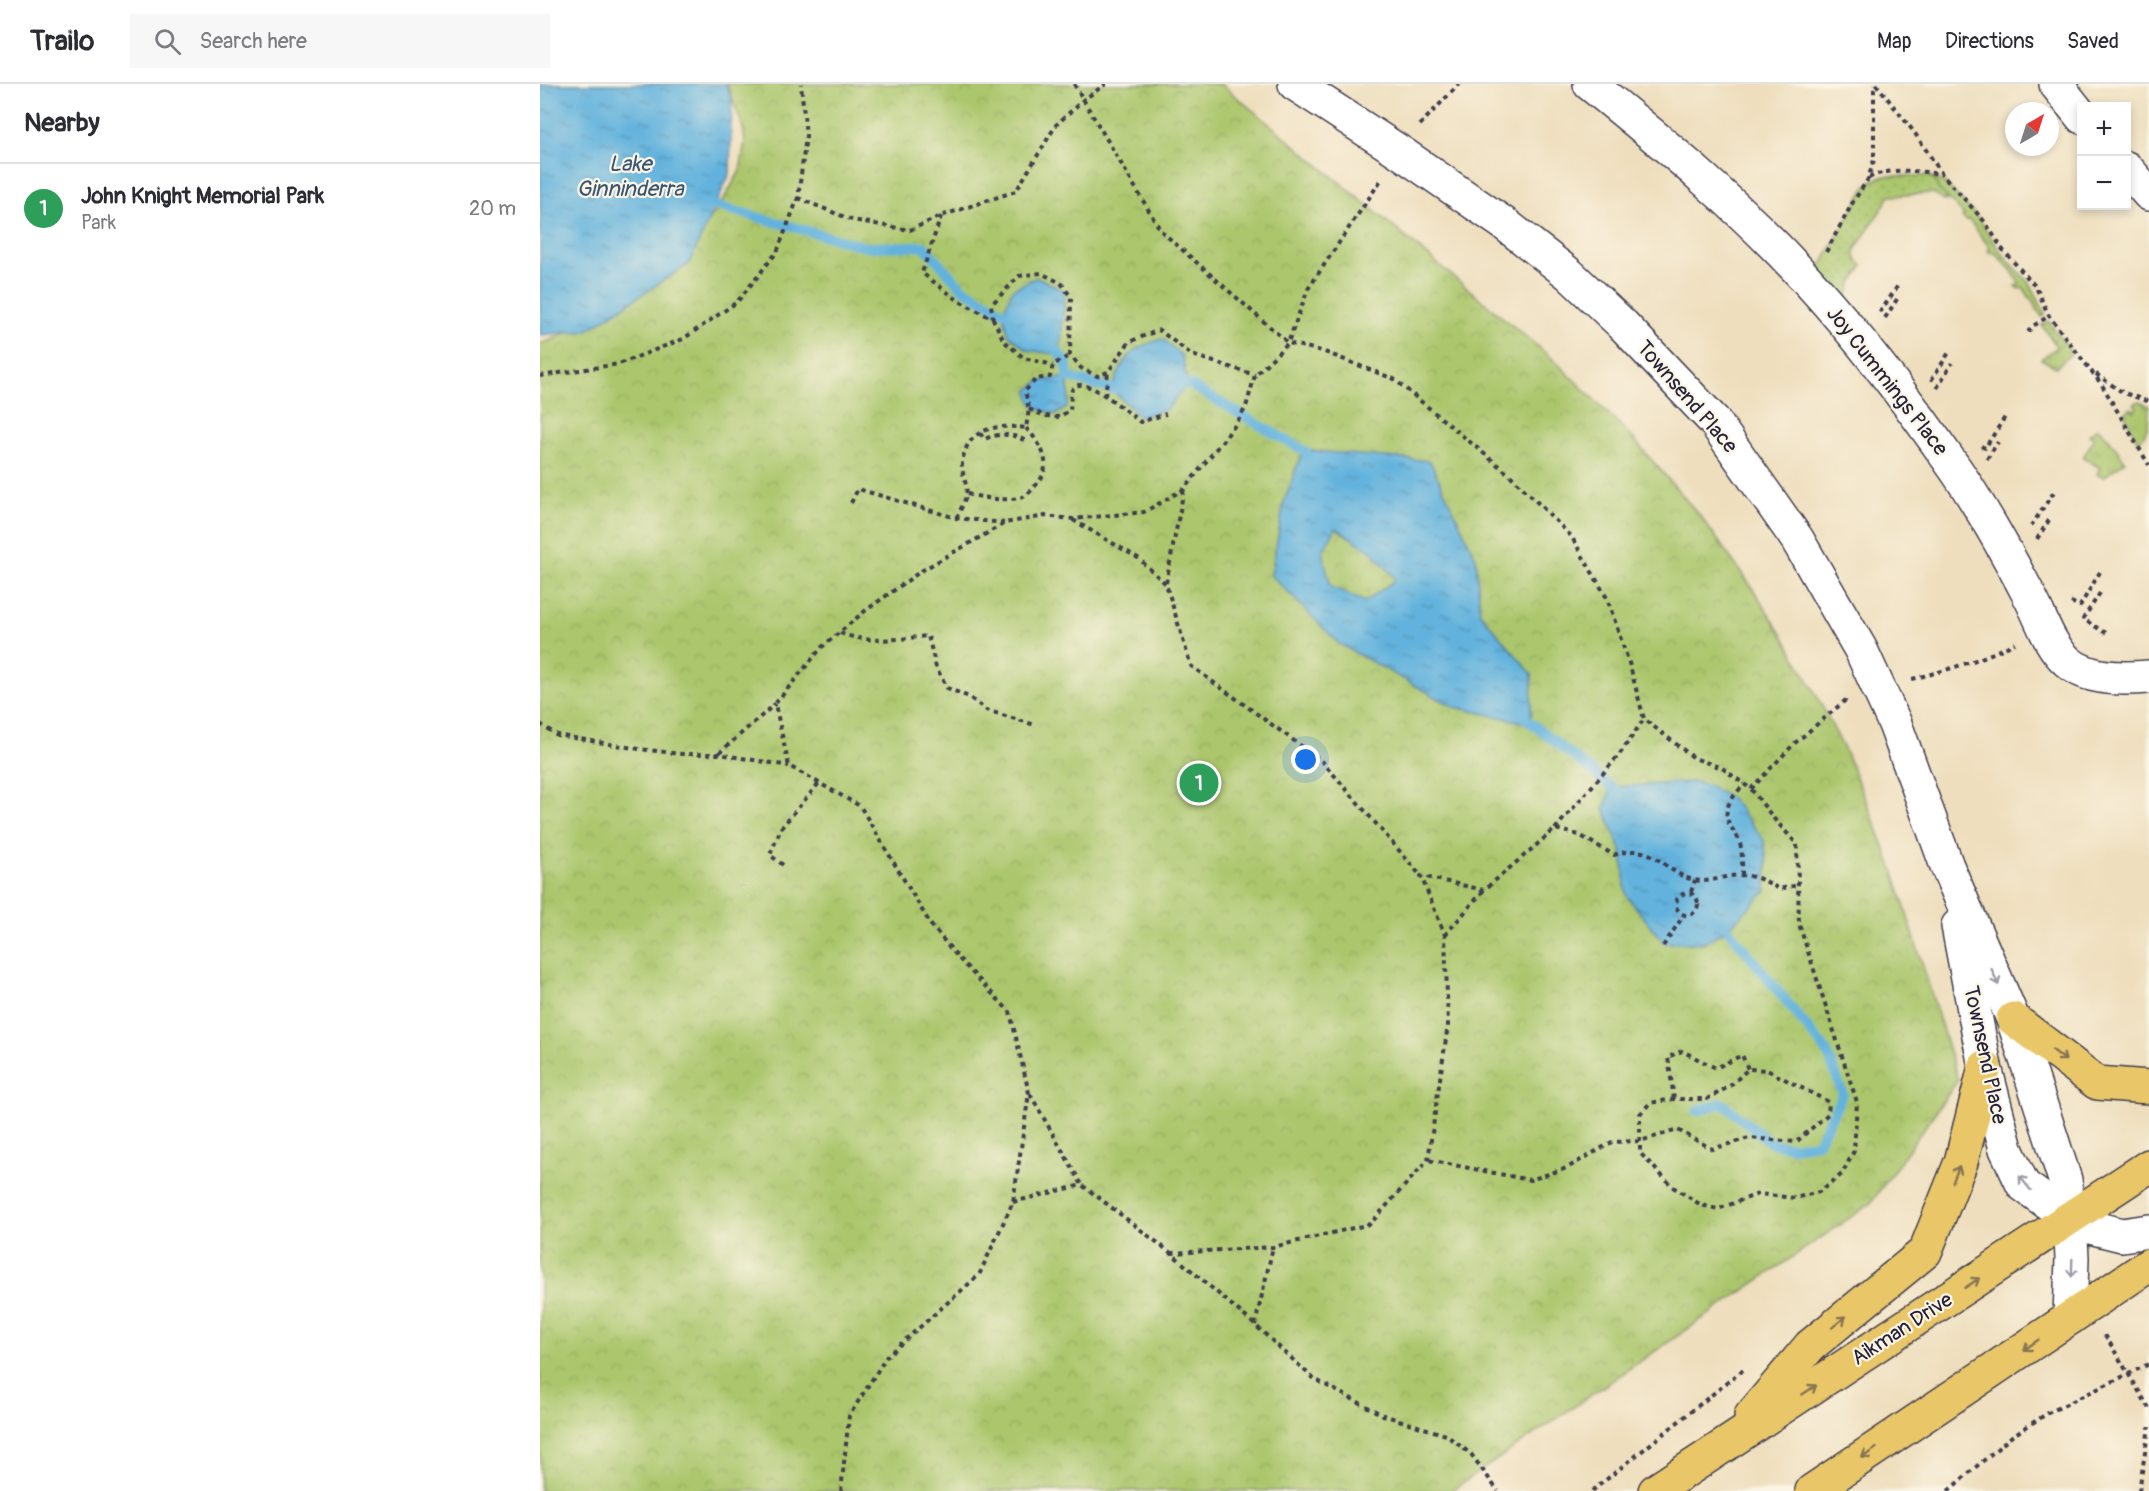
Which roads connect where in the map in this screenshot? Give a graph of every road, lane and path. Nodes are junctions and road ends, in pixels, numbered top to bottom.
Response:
1 (801, 84) edge
2 (1074, 84) edge
3 (1106, 84) edge
4 (1295, 84) edge
5 (1459, 84) edge
6 (1590, 84) edge
7 (1875, 84) edge
8 (2056, 84) edge
9 (1083, 100) junction
10 (2077, 111) edge
11 (1416, 128) dead end
12 (1942, 174) junction
13 (1868, 179) junction
14 (1373, 191) dead end
15 (798, 198) junction
16 (941, 216) junction
17 (1808, 280) junction
18 (1899, 284) dead end
19 (1899, 296) dead end
20 (1871, 306) dead end
21 (2049, 316) junction
22 (993, 319) junction
23 (1891, 325) dead end
24 (2028, 332) dead end
25 (1288, 343) junction
26 (1950, 351) dead end
27 (1070, 355) junction
28 (1952, 363) dead end
29 (1053, 365) junction
30 (2091, 370) junction
31 (1108, 372) junction
32 (1923, 373) dead end
33 (1255, 375) junction
34 (540, 376) edge
35 (1932, 395) dead end
36 (1105, 396) junction
37 (2149, 402) edge
38 (1029, 409) junction
39 (1166, 414) dead end
40 (2005, 417) dead end
41 (1026, 428) junction
42 (980, 433) junction
43 (1026, 441) dead end
44 (1976, 443) dead end
45 (2149, 465) edge
46 (1184, 489) junction
47 (2054, 492) dead end
48 (967, 494) junction
49 (851, 503) dead end
50 (956, 518) junction
51 (1072, 519) junction
52 (2023, 522) dead end
53 (1005, 523) junction
54 (2100, 572) dead end
55 (1166, 584) junction
56 (2100, 592) dead end
57 (2062, 597) dead end
58 (839, 633) junction
59 (2106, 633) dead end
60 (2149, 677) edge
61 (775, 704) junction
62 (1644, 719) junction
63 (540, 724) edge
64 (1035, 725) dead end
65 (719, 754) junction
66 (789, 766) junction
67 (820, 782) junction
68 (1744, 784) junction
69 (1555, 829) junction
70 (783, 865) dead end
71 (1947, 866) junction
72 (1421, 876) junction
73 (1742, 876) junction
74 (1695, 880) junction
75 (1798, 885) junction
76 (1484, 890) junction
77 (1691, 892) junction
78 (1684, 915) junction
79 (1445, 935) junction
80 (1663, 946) dead end
81 (2013, 1019) junction
82 (1984, 1067) junction
83 (1748, 1069) junction
84 (2149, 1088) edge
85 (1029, 1093) junction
86 (1674, 1098) junction
87 (1640, 1141) junction
88 (1428, 1160) junction
89 (2149, 1166) edge
90 (1082, 1185) junction
91 (1013, 1202) junction
92 (2070, 1219) junction
93 (2149, 1231) edge
94 (1274, 1247) junction
95 (1171, 1252) junction
96 (2149, 1265) edge
97 (2079, 1312) junction
98 (1255, 1325) junction
99 (2149, 1364) edge
100 (2128, 1374) junction
101 (2149, 1407) edge
102 (2149, 1427) edge
103 (1729, 1443) junction
104 (841, 1491) edge
105 (1498, 1491) edge
106 (1655, 1491) edge
107 (1812, 1491) edge
108 (1948, 1491) edge
109 (2139, 1491) edge

1 - 15 path
2 - 9 path
3 - 9 path
4 - 71 street, Townsend Place
5 - 11 path
6 - 17 street, Joy Cummings Place
7 - 12 path
7 - 13 path
8 - 10 street
9 - 16 path
9 - 25 path
12 - 13 path
12 - 21 path
13 - 17 path
14 - 25 path
15 - 16 path
15 - 34 path
16 - 22 path
17 - 60 street, Joy Cummings Place
18 - 20 path
19 - 23 path
21 - 24 path
21 - 30 path
22 - 27 path
22 - 29 path
25 - 33 path
25 - 62 path
26 - 32 path
27 - 29 path
27 - 31 path
28 - 35 path
29 - 38 path
30 - 37 path
30 - 45 path
31 - 33 path
31 - 36 path
33 - 46 path
36 - 38 path
36 - 39 path
38 - 41 path
40 - 44 path
41 - 42 path
41 - 48 path
42 - 43 path
42 - 48 path
46 - 51 path
46 - 55 path
47 - 52 path
48 - 50 path
49 - 50 path
50 - 53 path
51 - 53 path
51 - 55 path
53 - 58 path
54 - 57 path
55 - 72 path
56 - 59 path
58 - 61 path
58 - 64 path
61 - 65 path
61 - 66 path
62 - 68 path
62 - 69 path
63 - 65 path
65 - 66 path
66 - 67 path
67 - 70 path
67 - 85 path
68 - 73 path
68 - 75 path
69 - 74 path
69 - 76 path
71 -> 81 street, Townsend Place
71 - 82 street, Townsend Place
72 - 76 path
72 - 79 path
73 - 74 path
73 - 75 path
74 - 77 path
75 - 87 path
76 - 79 path
77 - 78 path
77 - 78 path
78 - 80 path
79 - 88 path
81 -> 84 main road
81 - 92 street, Townsend Place
92 -> 82 street, Townsend Place
103 -> 82 main road
83 - 86 path
83 - 86 path
83 - 87 path
85 - 90 path
85 - 91 path
86 - 87 path
87 - 88 path
88 - 94 path
89 - 92 main road, Aikman Drive
90 - 91 path
90 - 95 path
91 - 104 path
92 - 93 street, Townsend Place
92 -> 97 street, Townsend Place
103 -> 92 main road, Aikman Drive
94 - 95 path
94 - 98 path
95 - 98 path
96 - 97 main road
97 - 100 path
97 -> 107 main road
98 - 105 path
99 - 100 path
100 - 101 path
100 - 108 path
102 - 109 path
103 - 106 main road, Aikman Drive

